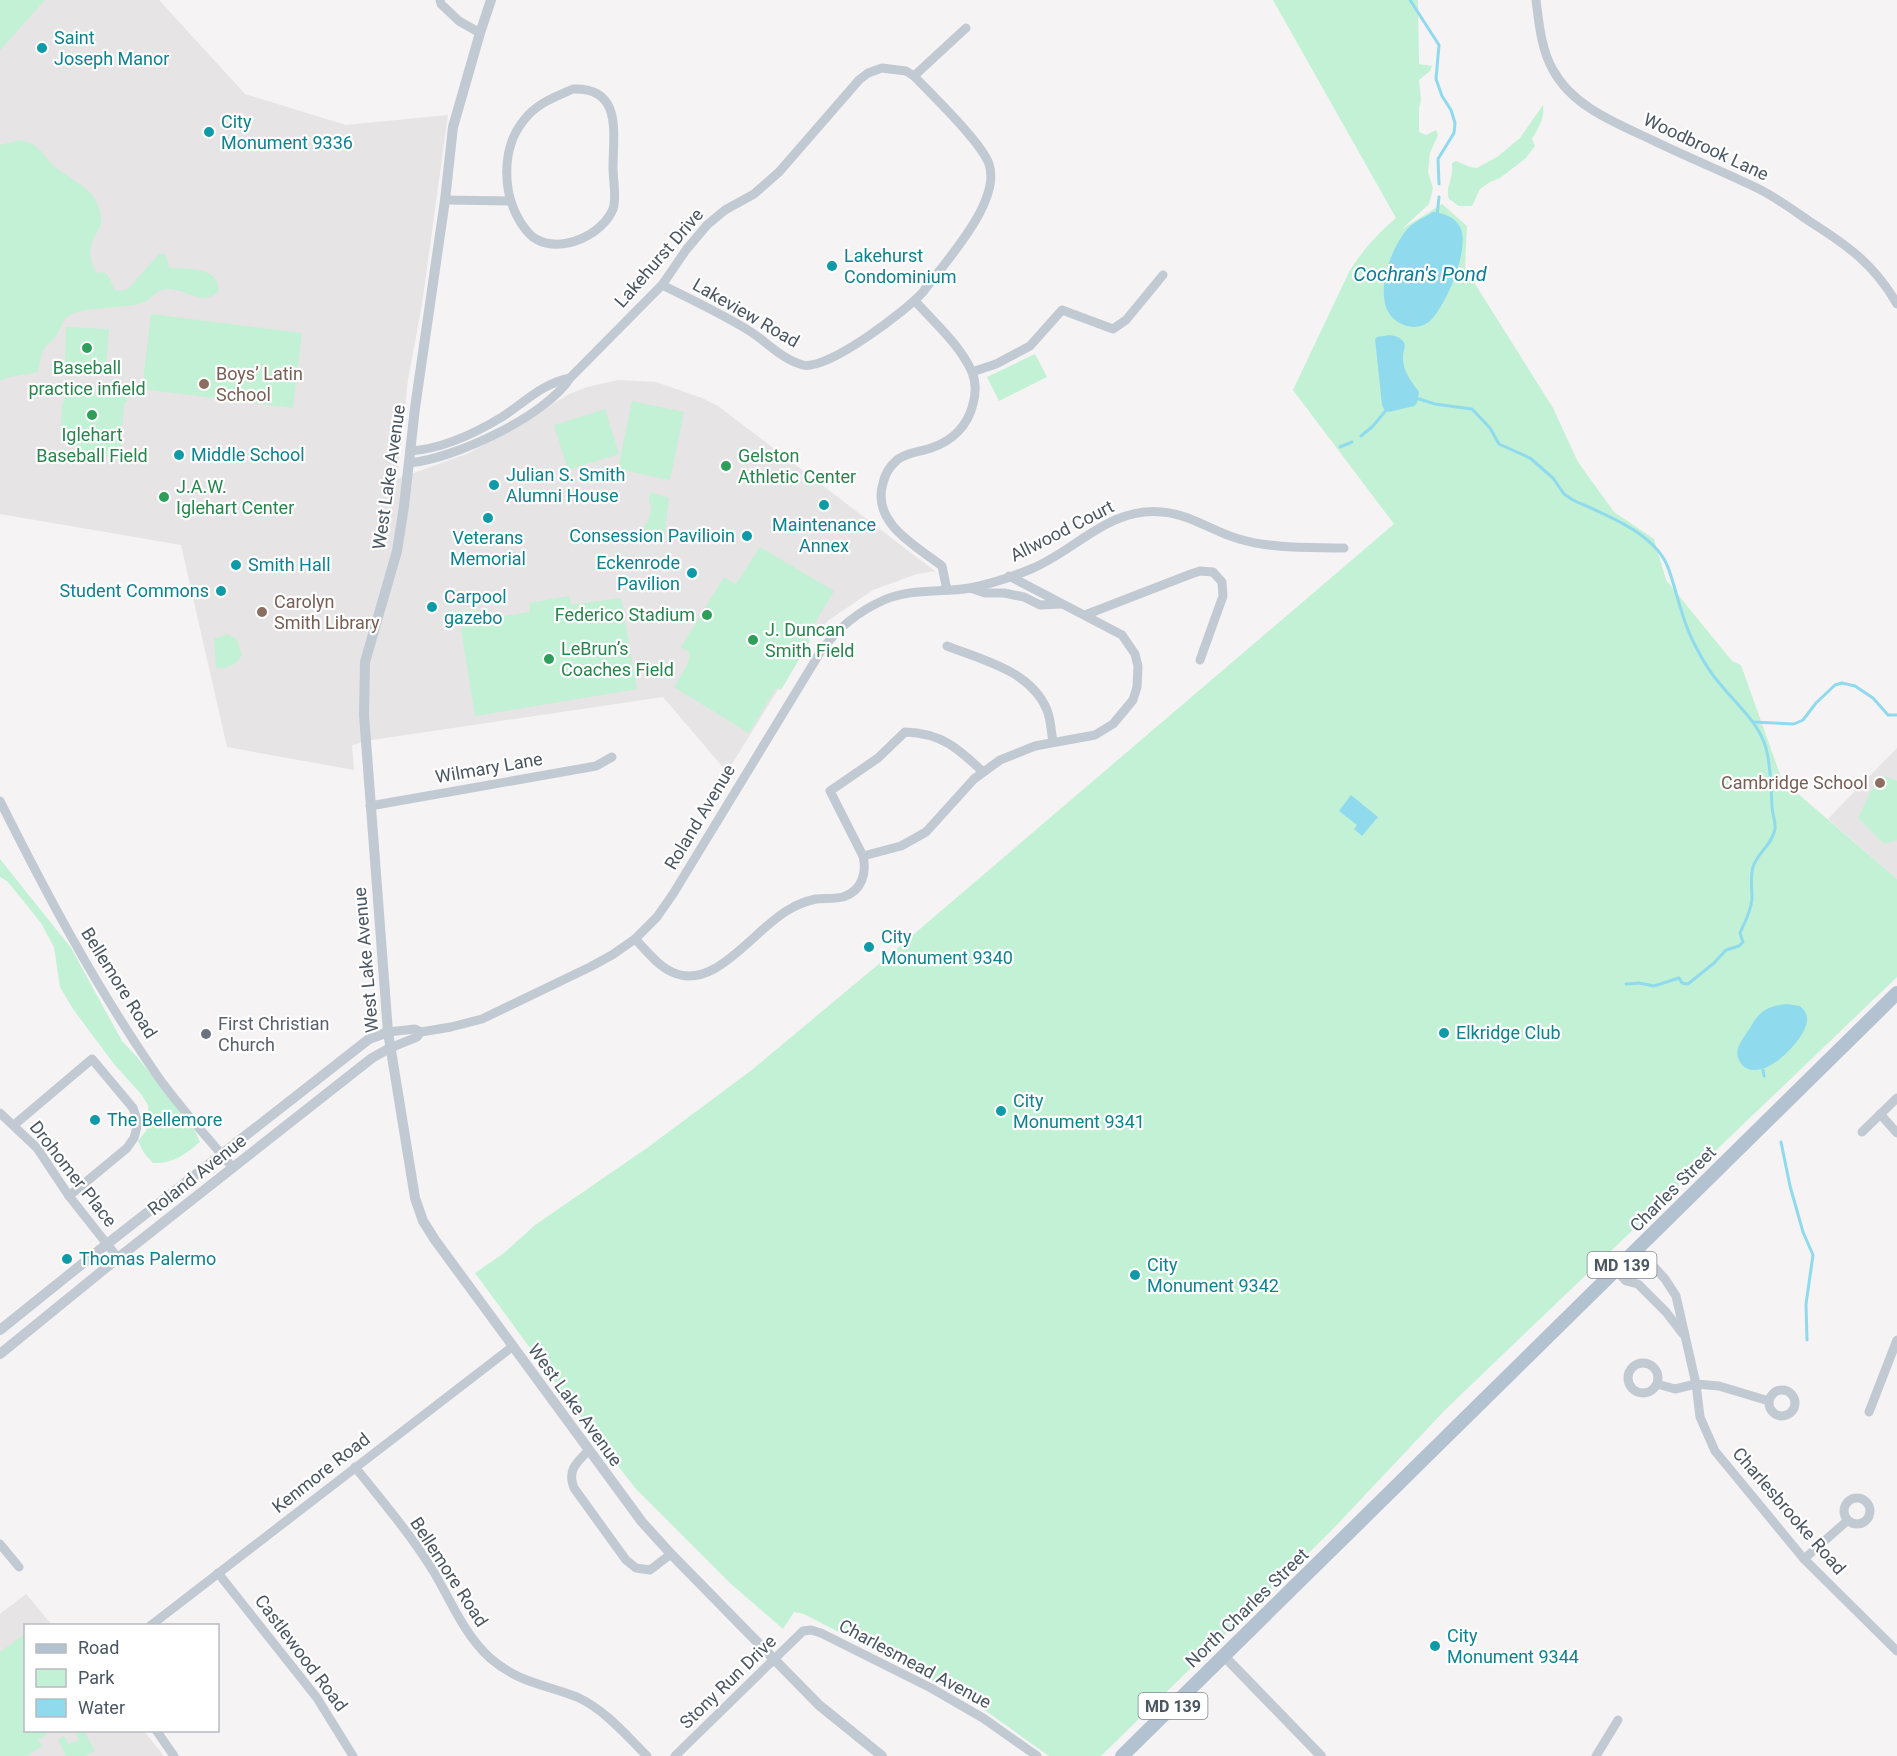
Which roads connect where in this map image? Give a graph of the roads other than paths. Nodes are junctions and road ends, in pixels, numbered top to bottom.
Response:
1 (440, 0) edge
2 (491, 0) edge
3 (1536, 0) edge
4 (966, 28) dead end
5 (480, 33) junction
6 (914, 76) junction
7 (445, 200) junction
8 (510, 201) junction
9 (1163, 275) dead end
10 (662, 285) junction
11 (915, 301) junction
12 (1897, 304) edge
13 (972, 372) junction
14 (570, 378) junction
15 (410, 452) junction
16 (409, 463) junction
17 (1344, 548) dead end
18 (1009, 576) junction
19 (970, 588) junction
20 (947, 590) junction
21 (1062, 604) junction
22 (1085, 615) junction
23 (947, 646) dead end
24 (1200, 660) dead end
25 (1053, 742) junction
26 (612, 757) dead end
27 (983, 772) junction
28 (0, 801) edge
29 (370, 806) junction
30 (863, 856) junction
31 (635, 939) junction
32 (1897, 993) edge
33 (388, 1032) junction
34 (421, 1032) junction
35 (390, 1048) junction
36 (1897, 1098) edge
37 (0, 1113) edge
38 (1880, 1114) junction
39 (14, 1125) junction
40 (1862, 1132) dead end
41 (1897, 1133) edge
42 (222, 1154) junction
43 (233, 1168) junction
44 (69, 1196) junction
45 (107, 1244) junction
46 (1638, 1249) junction
47 (118, 1258) junction
48 (1616, 1270) junction
49 (0, 1330) edge
50 (1685, 1336) junction
51 (1897, 1340) edge
52 (512, 1347) junction
53 (0, 1353) edge
54 (1894, 1359) edge
55 (1657, 1384) dead end
56 (1696, 1384) junction
57 (1768, 1401) dead end
58 (1869, 1412) dead end
59 (588, 1450) junction
60 (355, 1467) junction
61 (1847, 1521) dead end
62 (1346, 1537) joint
63 (0, 1544) edge
64 (671, 1554) junction
65 (1804, 1559) junction
66 (19, 1567) dead end
67 (218, 1573) junction
68 (153, 1624) edge
69 (803, 1631) joint
70 (1897, 1651) edge
71 (1224, 1656) junction
72 (774, 1660) junction
73 (1618, 1720) dead end
74 (157, 1732) edge
75 (174, 1756) edge
76 (353, 1756) edge
77 (646, 1756) edge
78 (675, 1756) edge
79 (882, 1756) edge
80 (1037, 1756) edge
81 (1122, 1756) edge
82 (1322, 1756) edge
83 (1596, 1756) edge

1 - 5 street
2 - 5 street, West Lake Avenue
3 - 12 street, Woodbrook Lane
4 - 6 street
5 - 7 street, West Lake Avenue
6 - 10 street, Lakehurst Drive
6 - 11 street, Lakeview Road
7 - 8 street
7 - 15 street, West Lake Avenue
8 - 8 street
9 - 13 street
10 - 11 street, Lakeview Road
10 - 14 street, Lakehurst Drive
11 - 13 street
13 - 20 street
14 - 15 street, Lakehurst Drive
14 - 16 street, Lakehurst Drive
15 - 16 street, West Lake Avenue
16 - 29 street, West Lake Avenue
17 - 18 street, Allwood Court
18 - 19 street, Allwood Court
18 - 21 street
19 - 20 street, Roland Avenue
19 - 21 street
20 - 31 street, Roland Avenue
21 - 22 street
22 - 24 street
22 - 25 street
23 - 25 street
25 - 27 street
26 - 29 street, Wilmary Lane
27 - 30 street
27 - 30 street
28 - 42 street, Bellemore Road
29 - 33 street, West Lake Avenue
30 - 31 street
31 - 34 street, Roland Avenue
32 - 46 main road, Charles Street / MD 139
33 - 34 street, Roland Avenue
33 - 35 street, West Lake Avenue
33 - 42 street, Roland Avenue
34 - 35 street, Roland Avenue
35 - 43 street, Roland Avenue
35 - 52 street, West Lake Avenue
36 - 38 street
37 - 39 street, Drohomer Place
38 - 40 street
38 - 41 street
39 - 44 street, Drohomer Place
39 - 44 street
42 - 43 street, Bellemore Road
42 - 45 street, Roland Avenue
43 - 47 street, Roland Avenue
44 - 45 street, Drohomer Place
45 - 47 street, Drohomer Place
45 - 49 street, Roland Avenue
46 - 48 main road, Charles Street / MD 139
46 - 50 street, Charlesbrooke Road
47 - 53 street, Roland Avenue
48 - 50 street, Charlesbrooke Road
48 - 62 main road, Charles Street / MD 139
50 - 56 street, Charlesbrooke Road
51 - 54 street
52 - 59 street, West Lake Avenue
52 - 60 street, Kenmore Road
54 - 58 street
55 - 56 street
56 - 57 street
56 - 65 street, Charlesbrooke Road
59 - 64 street, West Lake Avenue
59 - 64 street
60 - 67 street, Kenmore Road
60 - 77 street, Bellemore Road
61 - 65 street
62 - 71 main road, North Charles Street / MD 139
63 - 66 street
64 - 72 street, West Lake Avenue
65 - 70 street, Charlesbrooke Road
67 - 68 street, Kenmore Road
67 - 76 street, Castlewood Road
69 - 72 street, Stony Run Drive
69 - 80 street, Charlesmead Avenue
71 - 81 main road, North Charles Street / MD 139
71 - 82 street
72 - 78 street, Stony Run Drive
72 - 79 street, West Lake Avenue
73 - 83 street
74 - 75 street

